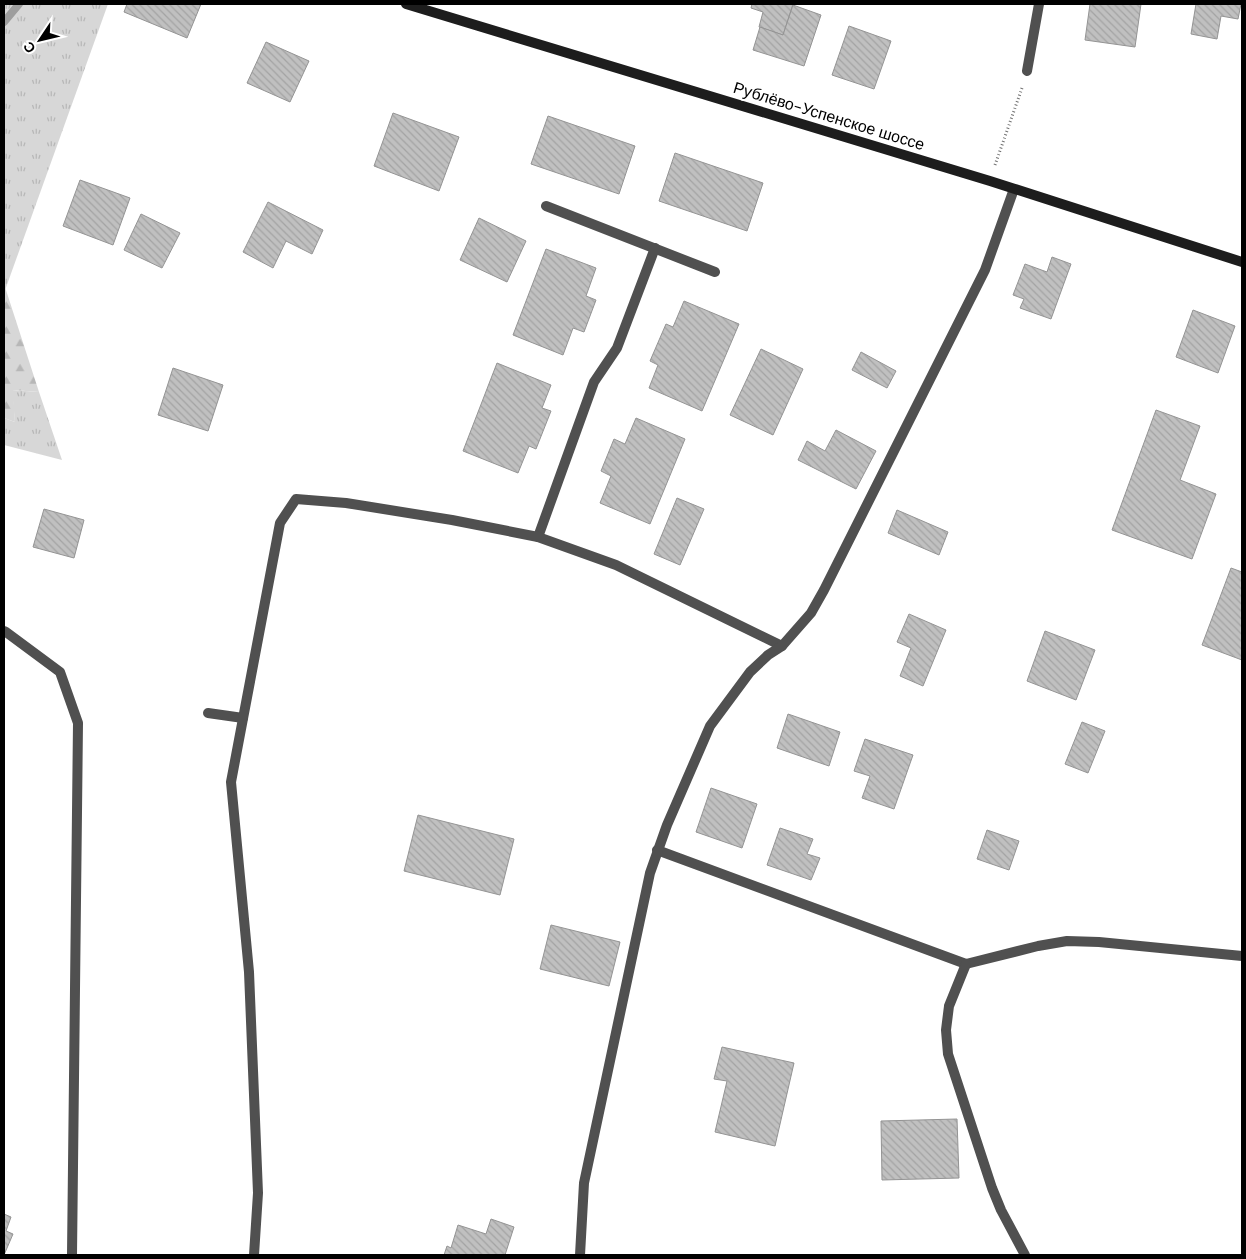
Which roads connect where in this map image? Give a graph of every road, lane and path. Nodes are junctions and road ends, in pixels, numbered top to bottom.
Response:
1 (406, 4) edge
2 (1039, 4) edge
3 (1027, 71) joint
4 (990, 181) junction
5 (1014, 189) junction
6 (546, 206) dead end
7 (655, 248) junction
8 (1242, 262) edge
9 (715, 272) dead end
10 (538, 537) junction
11 (4, 631) edge
12 (782, 646) junction
13 (208, 713) dead end
14 (243, 718) junction
15 (657, 850) junction
16 (1242, 956) edge
17 (966, 964) junction
18 (72, 1255) edge
19 (254, 1255) edge
20 (580, 1255) edge
21 (1024, 1255) edge

1 - 4 main road, Рублёво-Успенское шоссе
2 - 3 street
3 - 4 path
4 - 5 main road, Рублёво-Успенское шоссе
5 - 8 main road, Рублёво-Успенское шоссе
5 - 12 street
6 - 7 street
7 - 9 street
7 - 10 street
10 - 12 street
10 - 14 street
11 - 18 street
12 - 15 street
13 - 14 street
14 - 19 street
15 - 17 street
15 - 20 street
16 - 17 street
17 - 21 street

